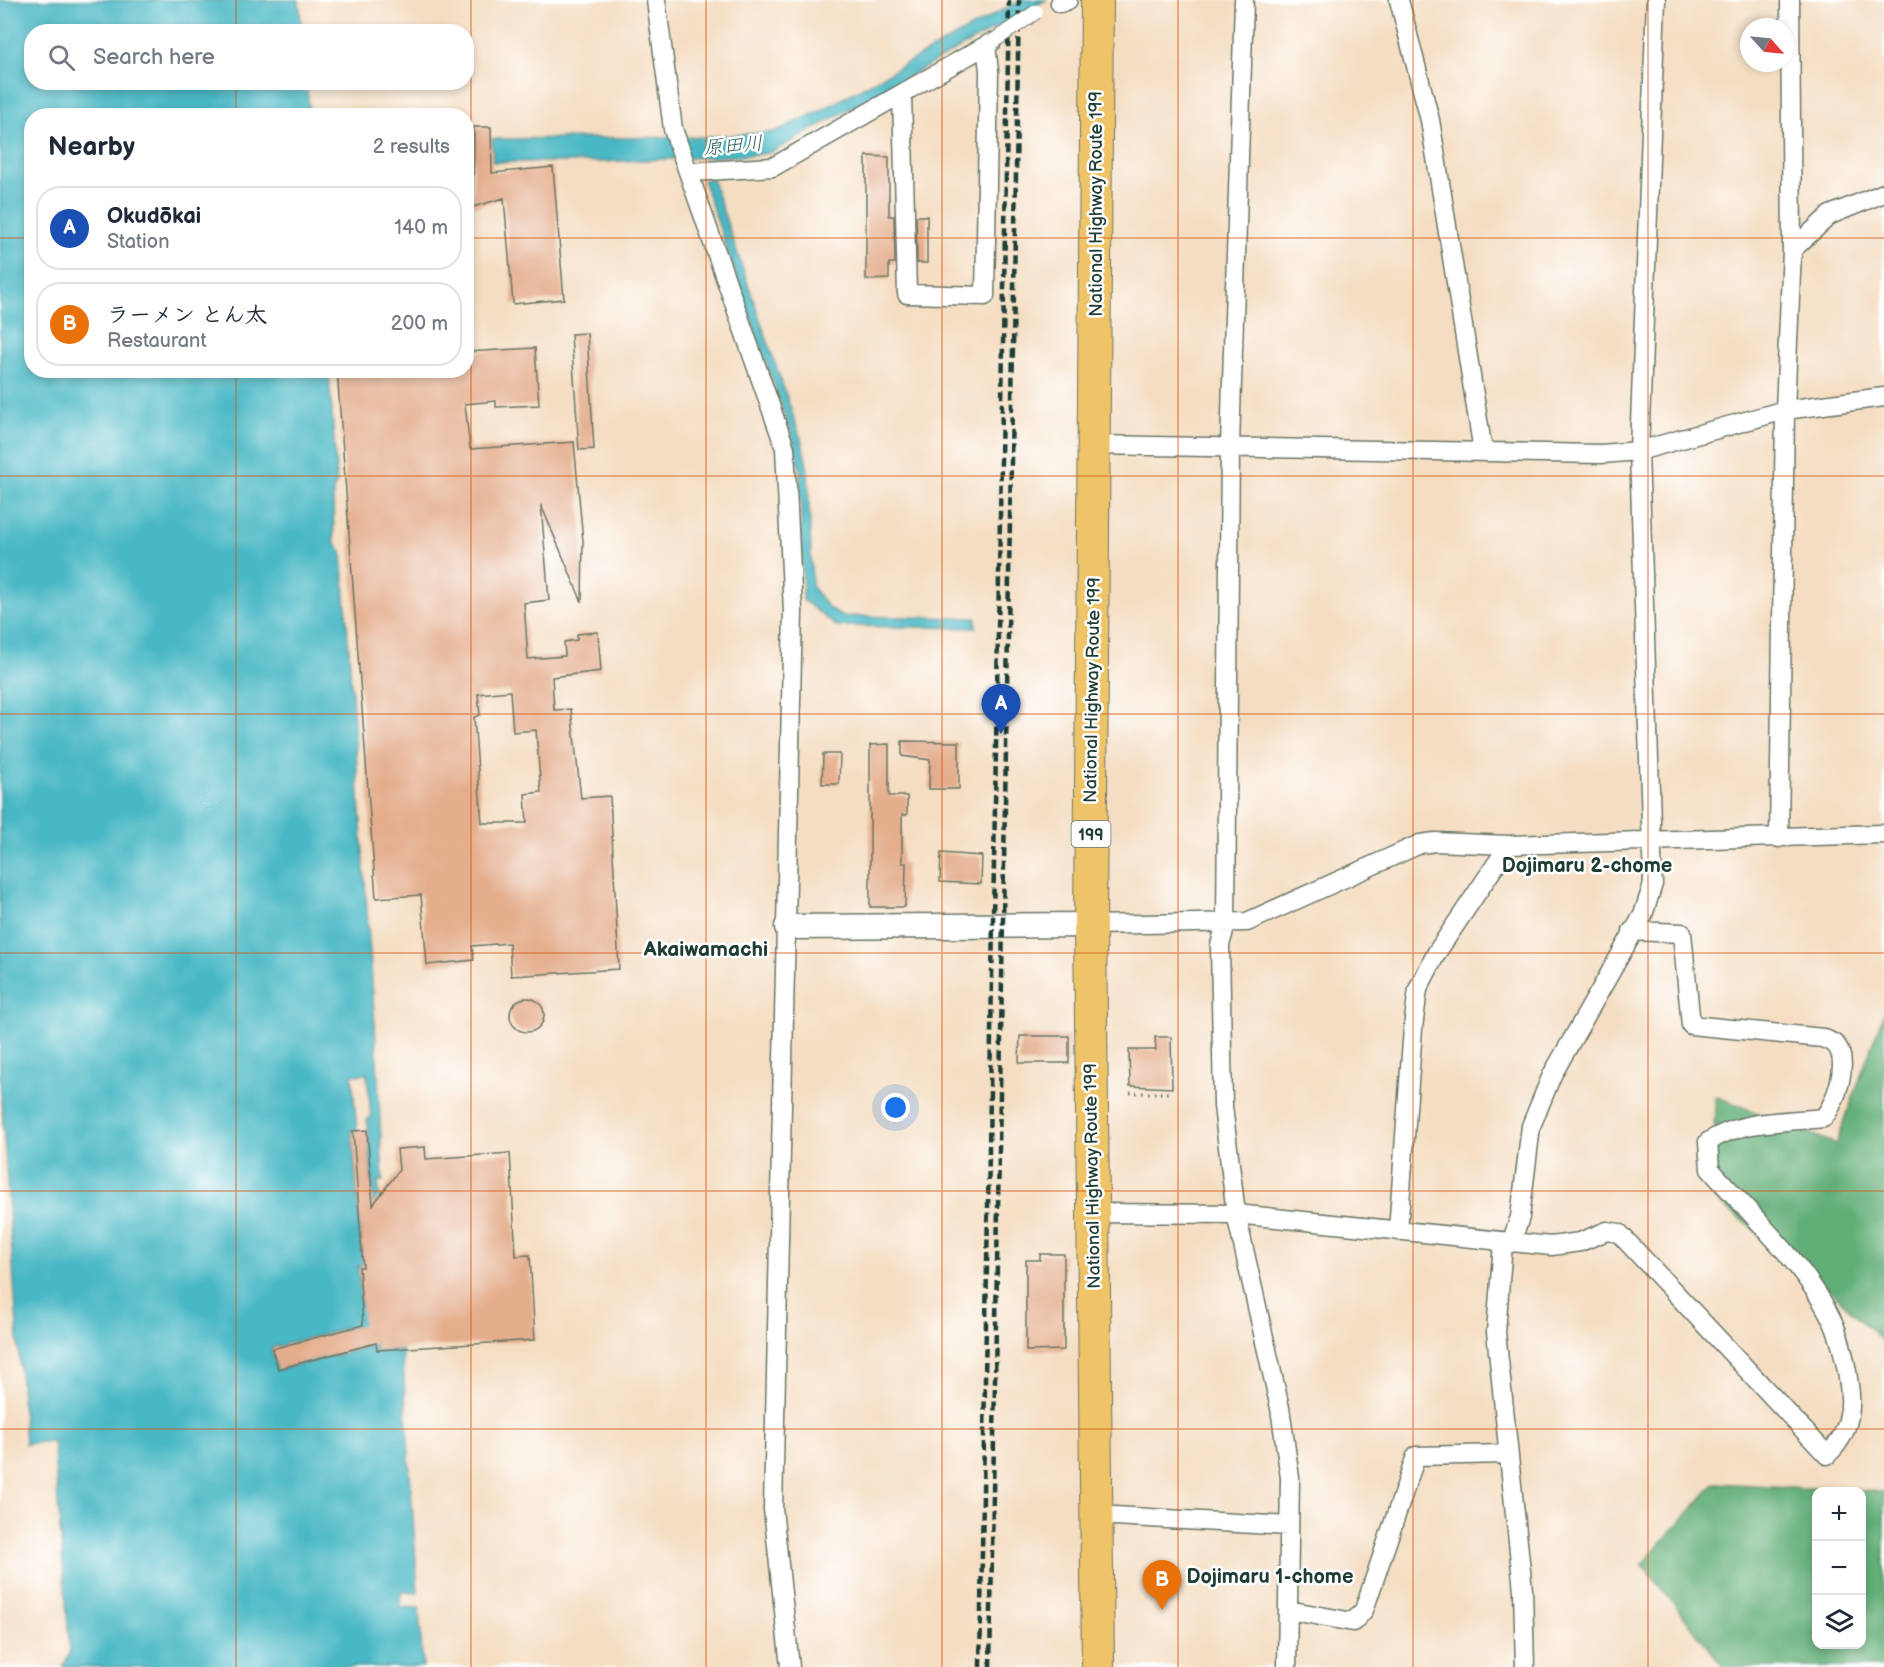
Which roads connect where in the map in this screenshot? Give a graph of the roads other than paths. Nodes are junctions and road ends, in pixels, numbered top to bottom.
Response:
1 (656, 0) edge
2 (1097, 0) edge
3 (1113, 0) edge
4 (1245, 0) edge
5 (1399, 0) edge
6 (1656, 0) edge
7 (1790, 0) edge
8 (1036, 12) dead end
9 (989, 44) junction
10 (902, 94) junction
11 (690, 172) junction
12 (1884, 193) edge
13 (1792, 250) junction
14 (1884, 397) edge
15 (1785, 410) junction
16 (1103, 445) junction
17 (1230, 446) junction
18 (1483, 451) junction
19 (1639, 451) junction
20 (1884, 834) edge
21 (1779, 838) junction
22 (1653, 842) junction
23 (1509, 845) junction
24 (1226, 924) junction
25 (1100, 925) junction
26 (787, 927) junction
27 (1632, 931) junction
28 (1101, 1214) junction
29 (1236, 1214) junction
30 (1398, 1231) junction
31 (1507, 1243) junction
32 (1507, 1454) junction
33 (1105, 1515) junction
34 (1289, 1526) junction
35 (1288, 1610) junction
36 (790, 1667) edge
37 (1098, 1667) edge
38 (1115, 1667) edge
39 (1287, 1667) edge
40 (1525, 1667) edge

1 - 11 street
2 - 16 highway, National Highway Route 199 / 199
3 - 16 highway, National Highway Route 199 / 199
4 - 17 street
5 - 18 street
6 - 19 street
7 - 13 street
8 - 9 street, bridge
9 - 10 street
9 - 10 street
10 - 11 street
11 - 26 street
12 - 13 street
13 - 15 street
14 - 15 street
15 - 19 street
15 - 21 street
16 - 17 street
16 - 25 highway, National Highway Route 199 / 199
17 - 18 street
17 - 24 street
18 - 19 street
19 - 22 street
20 - 21 street
21 - 22 street
22 - 23 street
22 - 27 street
23 - 24 street
23 - 30 street
24 - 25 street
24 - 29 street
25 - 26 street
25 - 28 highway, National Highway Route 199 / 199
26 - 36 street
27 - 31 street
27 - 31 street
28 - 29 street
28 - 33 highway, National Highway Route 199 / 199
29 - 30 street
29 - 34 street
30 - 31 street
31 - 32 street
32 - 35 street
32 - 40 street
33 - 34 street
33 - 37 highway, National Highway Route 199 / 199
33 - 38 highway, National Highway Route 199 / 199
34 - 35 street
35 - 39 street

